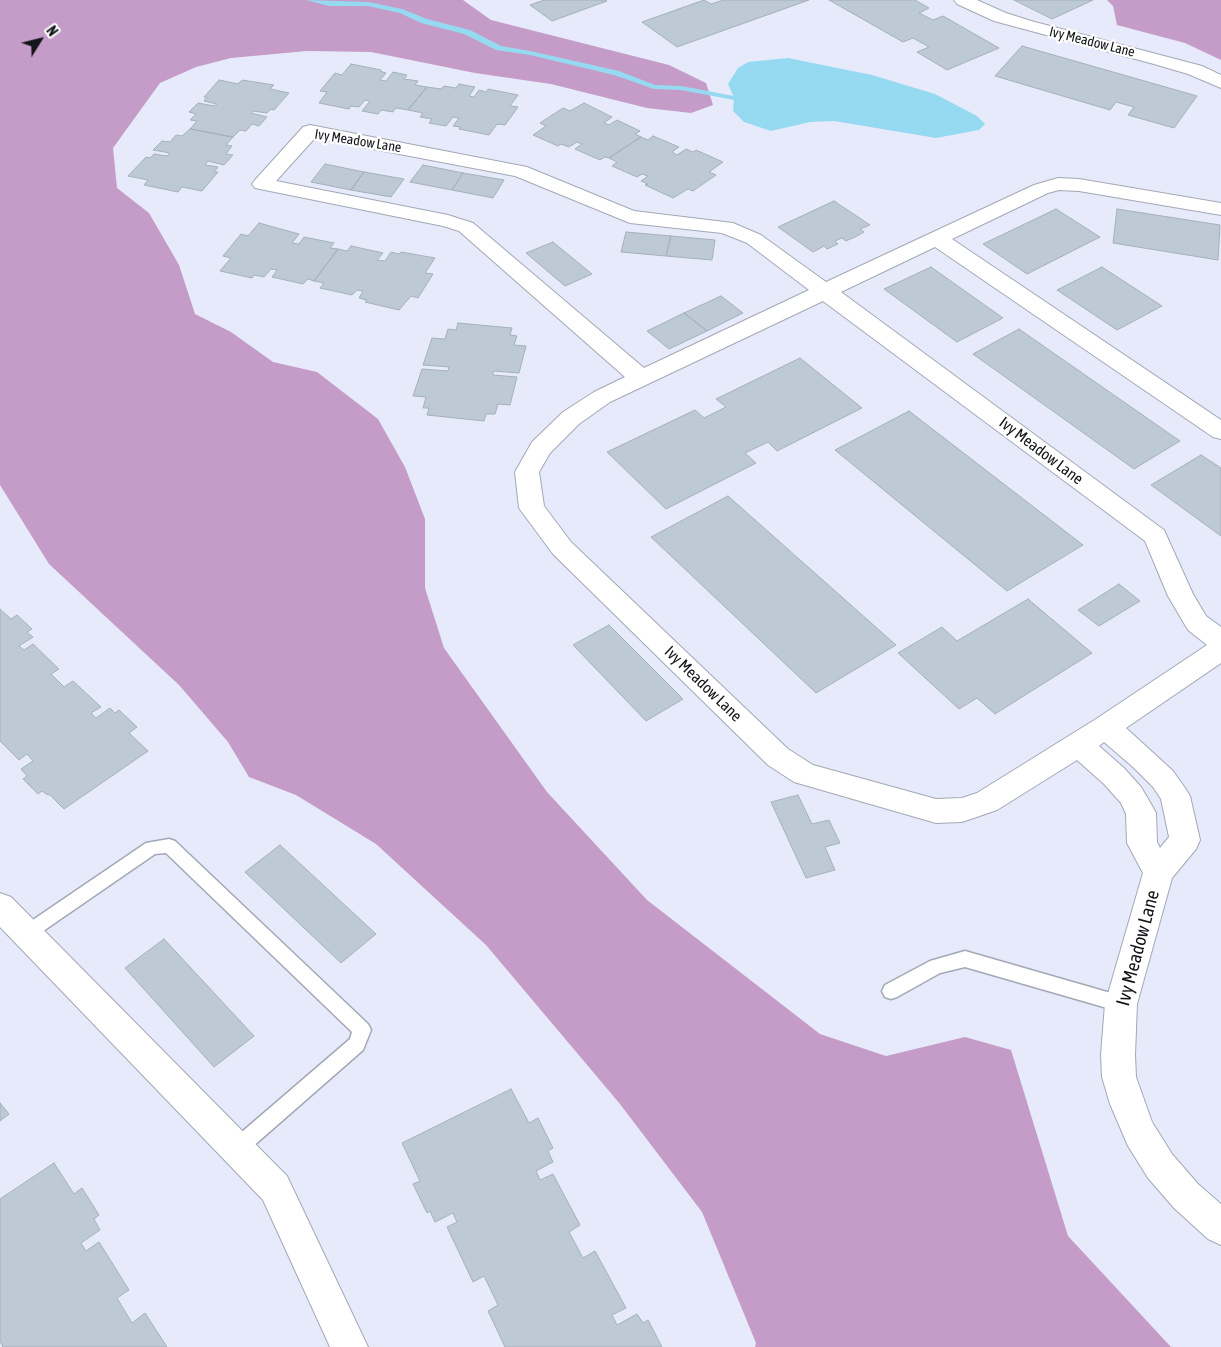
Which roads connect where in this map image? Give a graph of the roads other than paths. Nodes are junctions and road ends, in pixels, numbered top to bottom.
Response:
1 (963, 0) edge
2 (1221, 82) edge
3 (1221, 209) edge
4 (936, 238) junction
5 (825, 290) junction
6 (642, 379) junction
7 (1221, 431) edge
8 (1221, 641) edge
9 (1221, 649) edge
10 (1106, 727) junction
11 (1078, 744) junction
12 (1158, 873) junction
13 (0, 906) edge
14 (26, 933) junction
15 (891, 991) dead end
16 (1121, 1004) junction
17 (236, 1149) junction
18 (1221, 1227) edge
19 (349, 1347) edge

1 - 2 street, Ivy Meadow Lane
3 - 4 street, Ivy Meadow Lane
4 - 5 street, Ivy Meadow Lane
4 - 7 street
5 - 6 street, Ivy Meadow Lane
5 - 6 street, Ivy Meadow Lane
5 - 8 street, Ivy Meadow Lane
6 - 11 street, Ivy Meadow Lane
9 - 10 street, Ivy Meadow Lane
10 - 11 street, Ivy Meadow Lane
10 - 12 street, Ivy Meadow Lane
11 - 12 street, Ivy Meadow Lane
12 - 16 street, Ivy Meadow Lane
13 - 14 street
14 - 17 street
14 - 17 lane
15 - 16 lane
16 - 18 street, Ivy Meadow Lane
17 - 19 street

